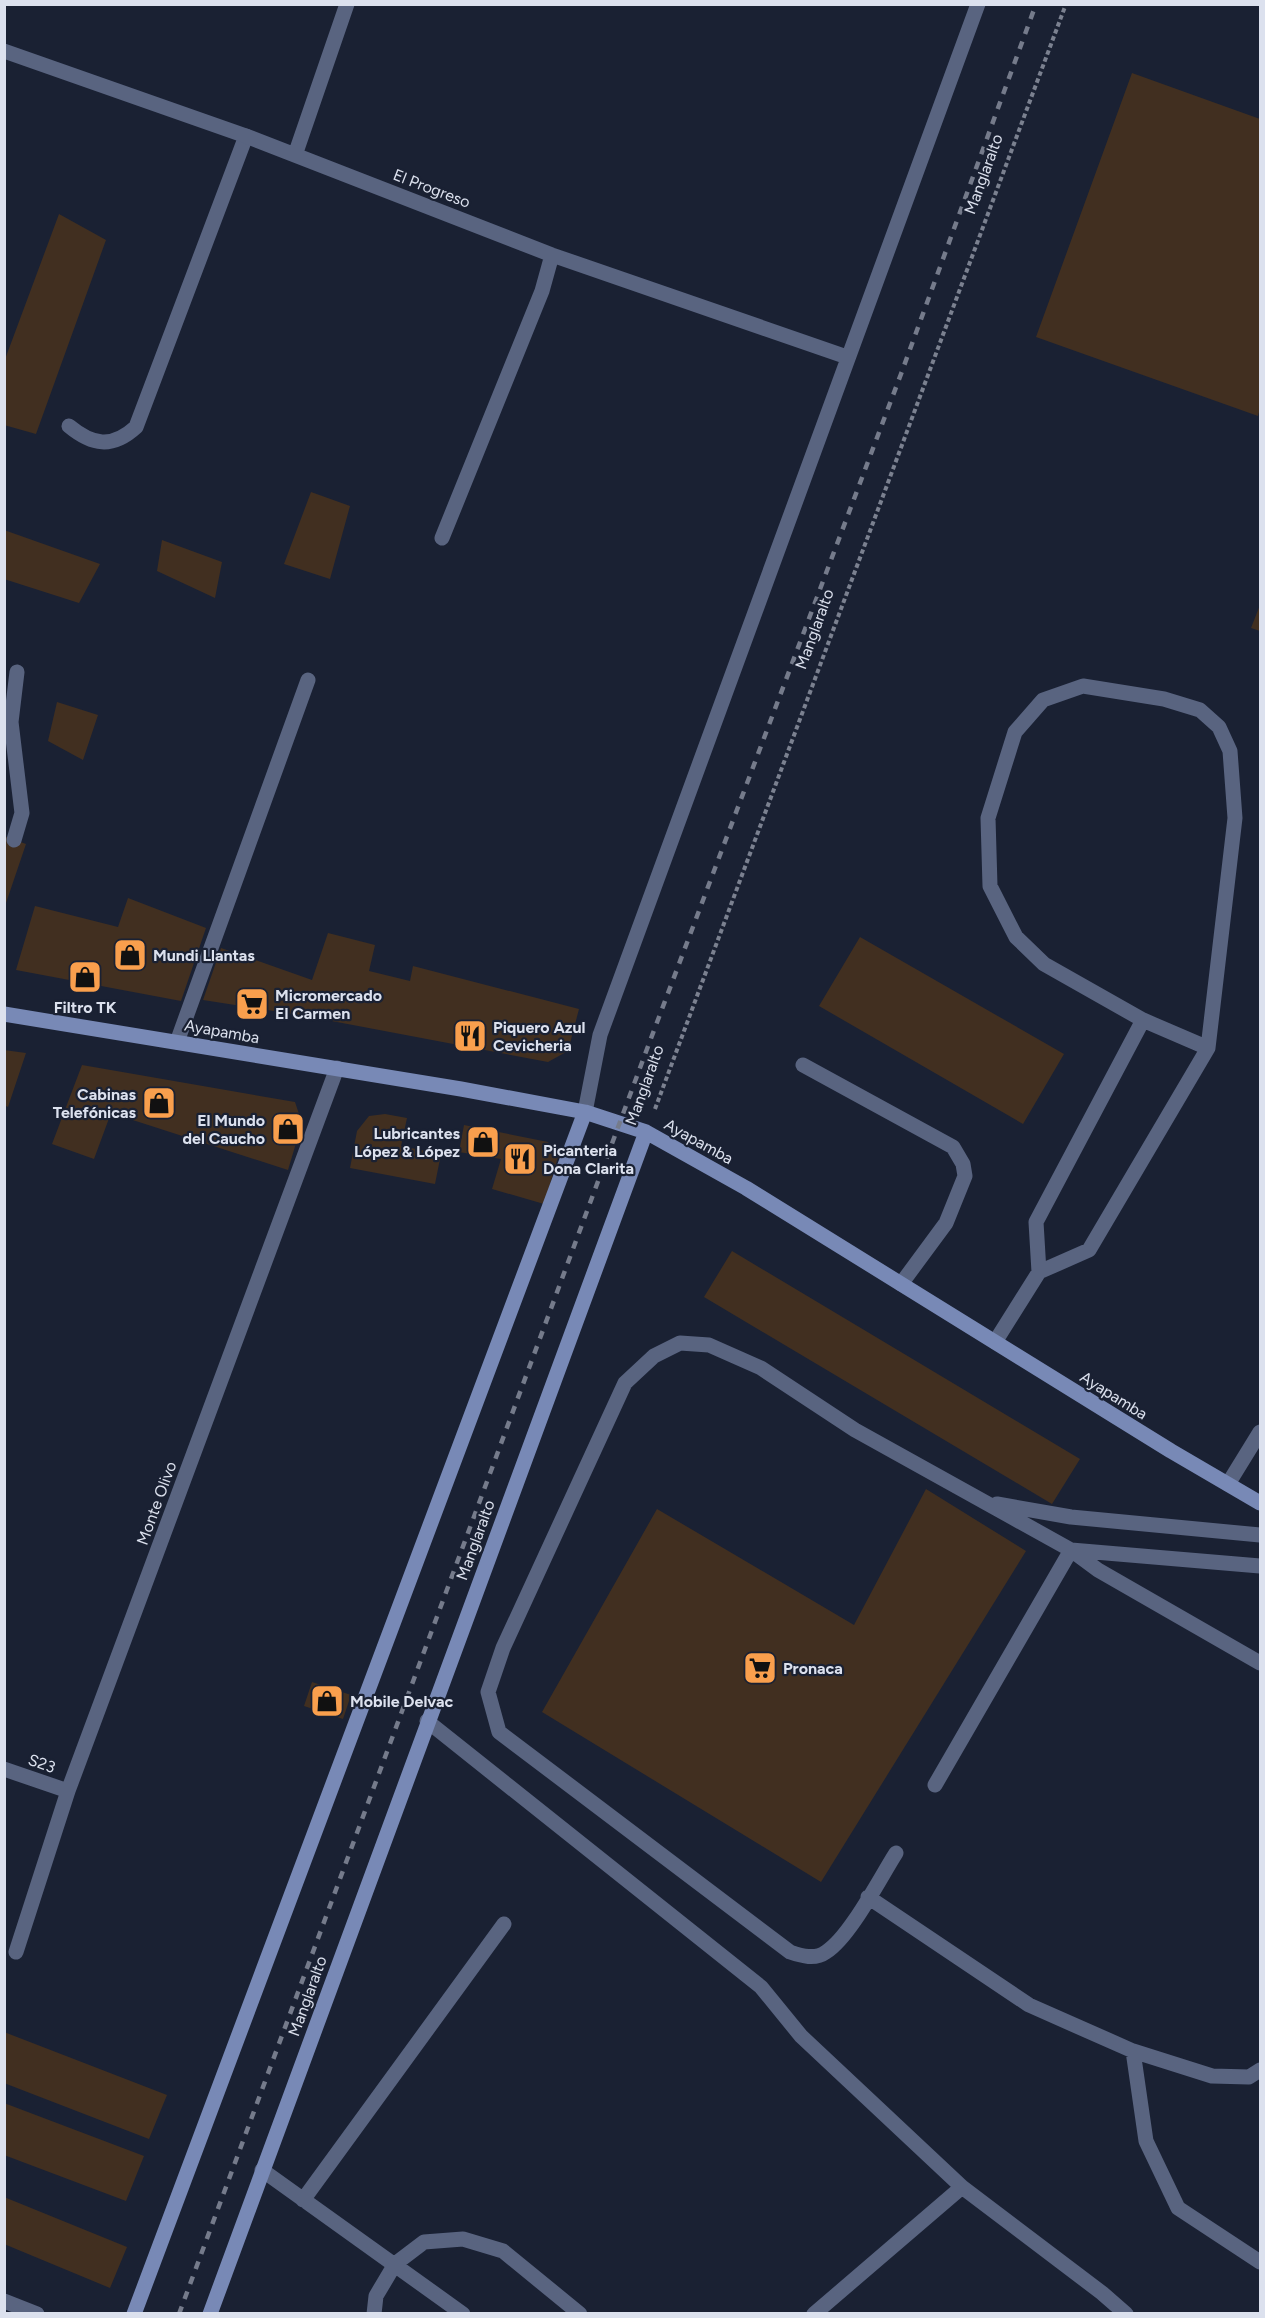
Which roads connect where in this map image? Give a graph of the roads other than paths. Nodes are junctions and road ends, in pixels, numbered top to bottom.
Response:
1 (347, 4) edge
2 (978, 4) edge
3 (4, 51) edge
4 (246, 136) junction
5 (295, 155) junction
6 (552, 255) junction
7 (847, 357) junction
8 (69, 426) dead end
9 (442, 538) dead end
10 (17, 672) dead end
11 (308, 680) dead end
12 (14, 840) dead end
13 (4, 1014) edge
14 (1143, 1020) junction
15 (177, 1042) junction
16 (1208, 1048) junction
17 (803, 1065) dead end
18 (337, 1068) junction
19 (585, 1112) junction
20 (646, 1132) junction
21 (1039, 1272) junction
22 (901, 1284) junction
23 (995, 1342) junction
24 (1260, 1432) edge
25 (1228, 1484) junction
26 (985, 1502) junction
27 (1260, 1503) edge
28 (1260, 1535) edge
29 (1071, 1550) junction
30 (1260, 1566) edge
31 (1260, 1663) edge
32 (427, 1721) junction
33 (4, 1768) edge
34 (935, 1785) dead end
35 (68, 1791) junction
36 (896, 1852) dead end
37 (868, 1897) junction
38 (504, 1924) dead end
39 (16, 1952) dead end
40 (1133, 2051) junction
41 (1260, 2070) edge
42 (262, 2170) junction
43 (962, 2187) junction
44 (303, 2200) junction
45 (1260, 2262) edge
46 (395, 2264) junction
47 (4, 2301) edge
48 (37, 2313) edge
49 (134, 2313) edge
50 (210, 2313) edge
51 (374, 2313) edge
52 (463, 2313) edge
53 (580, 2313) edge
54 (814, 2313) edge
55 (1126, 2313) edge

1 - 5 street
2 - 7 street
3 - 4 street, El Progreso
4 - 5 street, El Progreso
4 - 8 street
5 - 6 street, El Progreso
6 - 7 street, El Progreso
6 - 9 street
7 - 19 street
10 - 12 street
11 - 15 street
13 - 15 main road, Ayapamba
14 - 16 street
14 - 16 street
14 - 21 street
15 - 18 main road, Ayapamba
16 - 21 street
17 - 22 street
18 - 19 main road, Ayapamba
18 - 35 street, Monte Olivo
19 - 20 main road, Ayapamba
19 - 49 main road
20 - 22 main road, Ayapamba
20 - 32 main road, Manglaralto
21 - 23 street
22 - 23 main road, Ayapamba
23 - 25 main road, Ayapamba
24 - 25 street
25 - 27 main road, Ayapamba
26 - 28 street
26 - 29 street
26 - 37 street
29 - 30 street
29 - 31 street
29 - 34 street
32 - 42 main road, Manglaralto
32 - 43 street
33 - 35 street, S23
35 - 39 street, Monte Olivo
36 - 37 street
37 - 40 street
38 - 44 street
40 - 41 street
40 - 45 street
42 - 44 street
42 - 50 main road, Manglaralto
43 - 54 street
43 - 55 street
44 - 46 street
46 - 51 street
46 - 52 street
46 - 53 street
47 - 48 street

